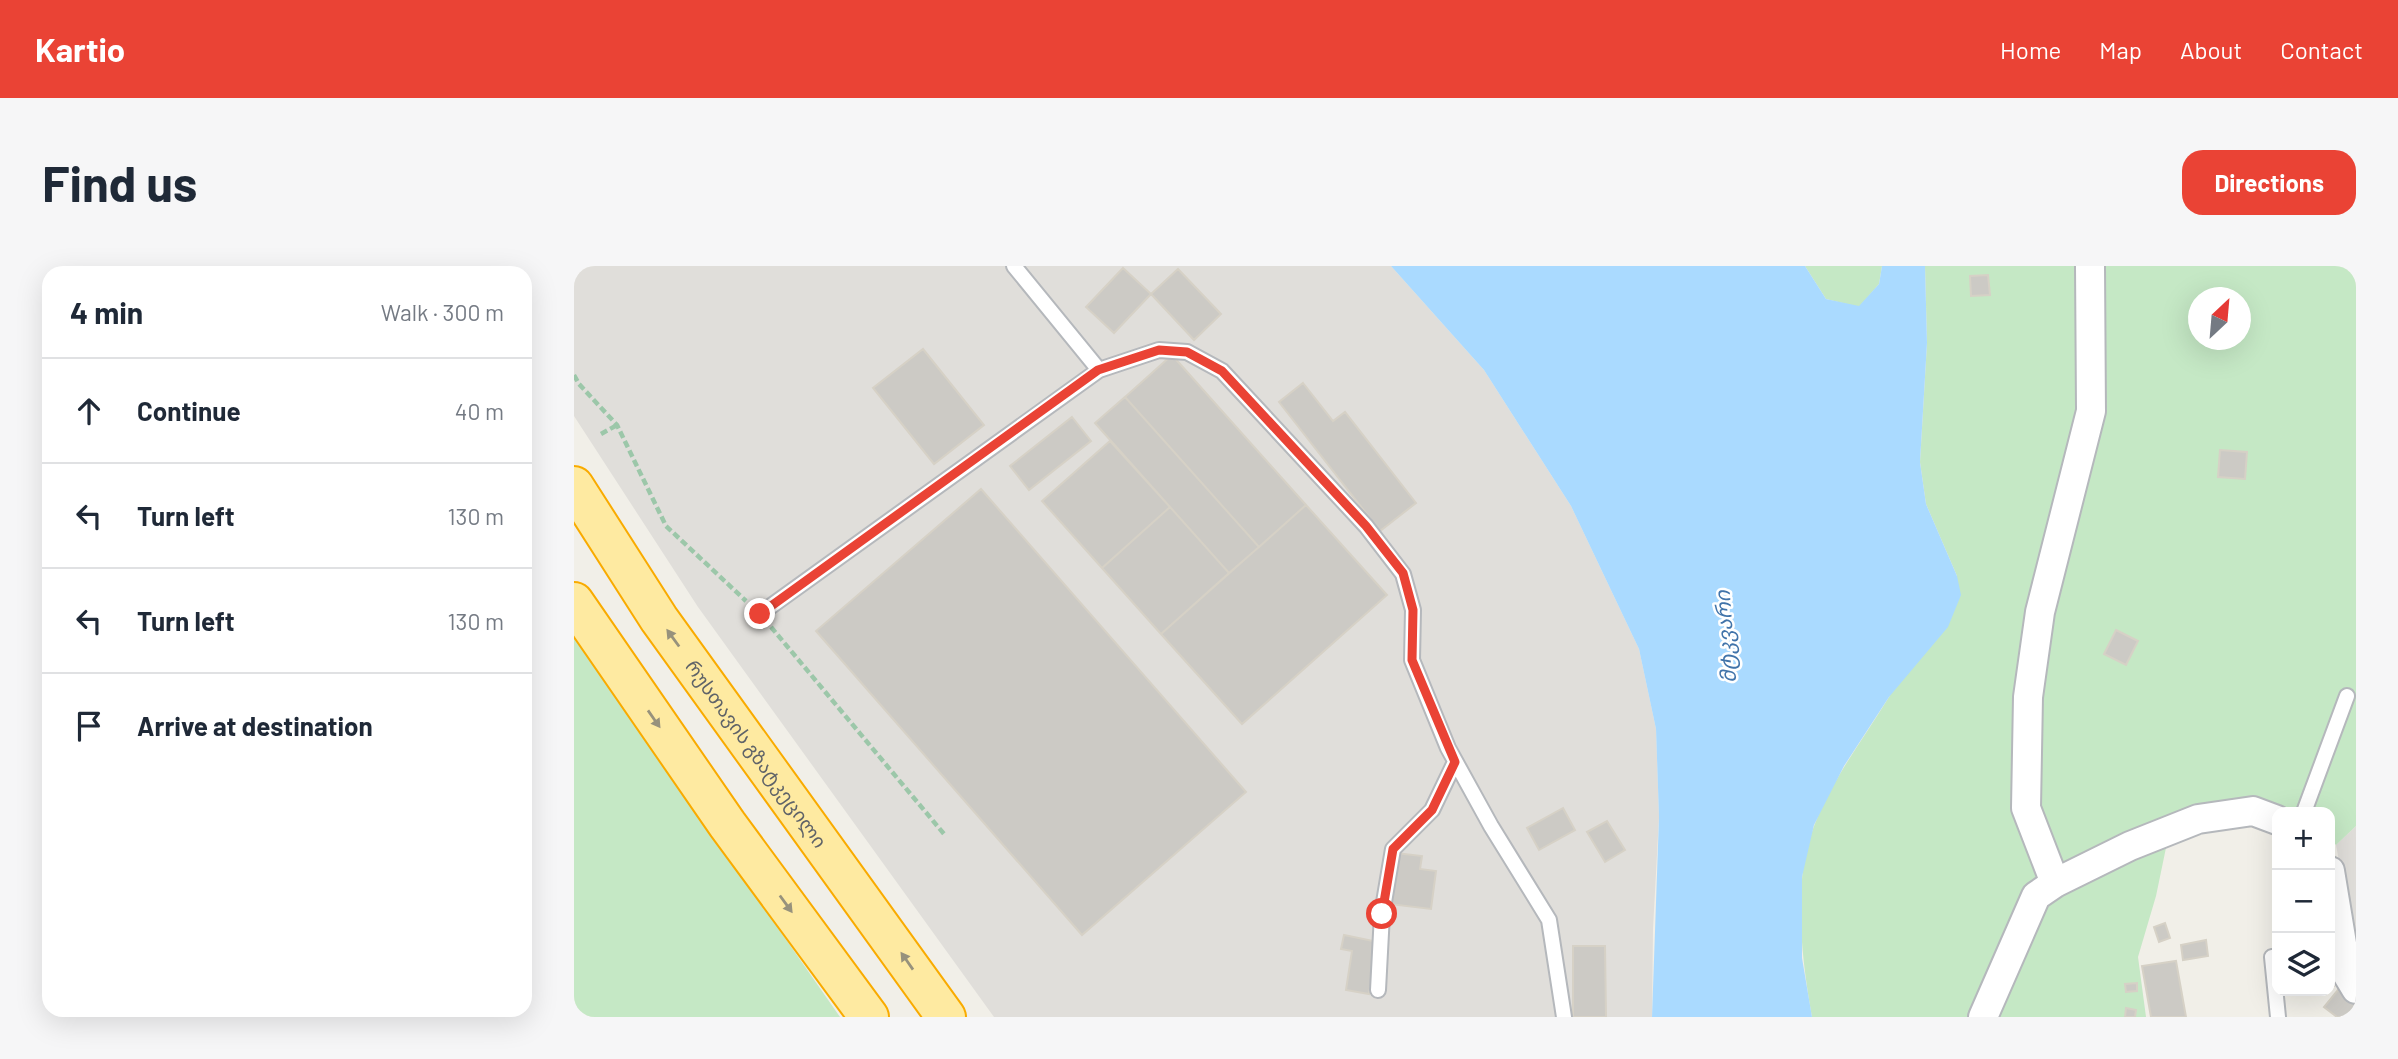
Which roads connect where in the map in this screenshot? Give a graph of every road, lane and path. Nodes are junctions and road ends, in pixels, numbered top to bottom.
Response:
1 (1014, 266) edge
2 (2090, 266) edge
3 (1098, 370) junction
4 (617, 425) dead end
5 (601, 434) dead end
6 (574, 486) edge
7 (574, 602) edge
8 (760, 614) dead end
9 (2347, 696) dead end
10 (1455, 762) junction
11 (2306, 807) edge
12 (2272, 818) edge
13 (2055, 883) junction
14 (2335, 901) edge
15 (2356, 989) edge
16 (1378, 990) dead end
17 (2276, 996) edge
18 (869, 1017) edge
19 (946, 1017) edge
20 (1564, 1017) edge
21 (1983, 1017) edge
22 (2278, 1017) edge

1 - 3 lane
2 - 13 street
3 - 8 lane
3 - 10 lane
4 - 5 path
19 -> 6 highway, რუსთავის გზატკეცილი
7 -> 18 highway
9 - 11 lane
10 - 16 lane
10 - 20 lane
12 - 13 street
13 - 21 street
14 - 15 street
17 - 22 lane

